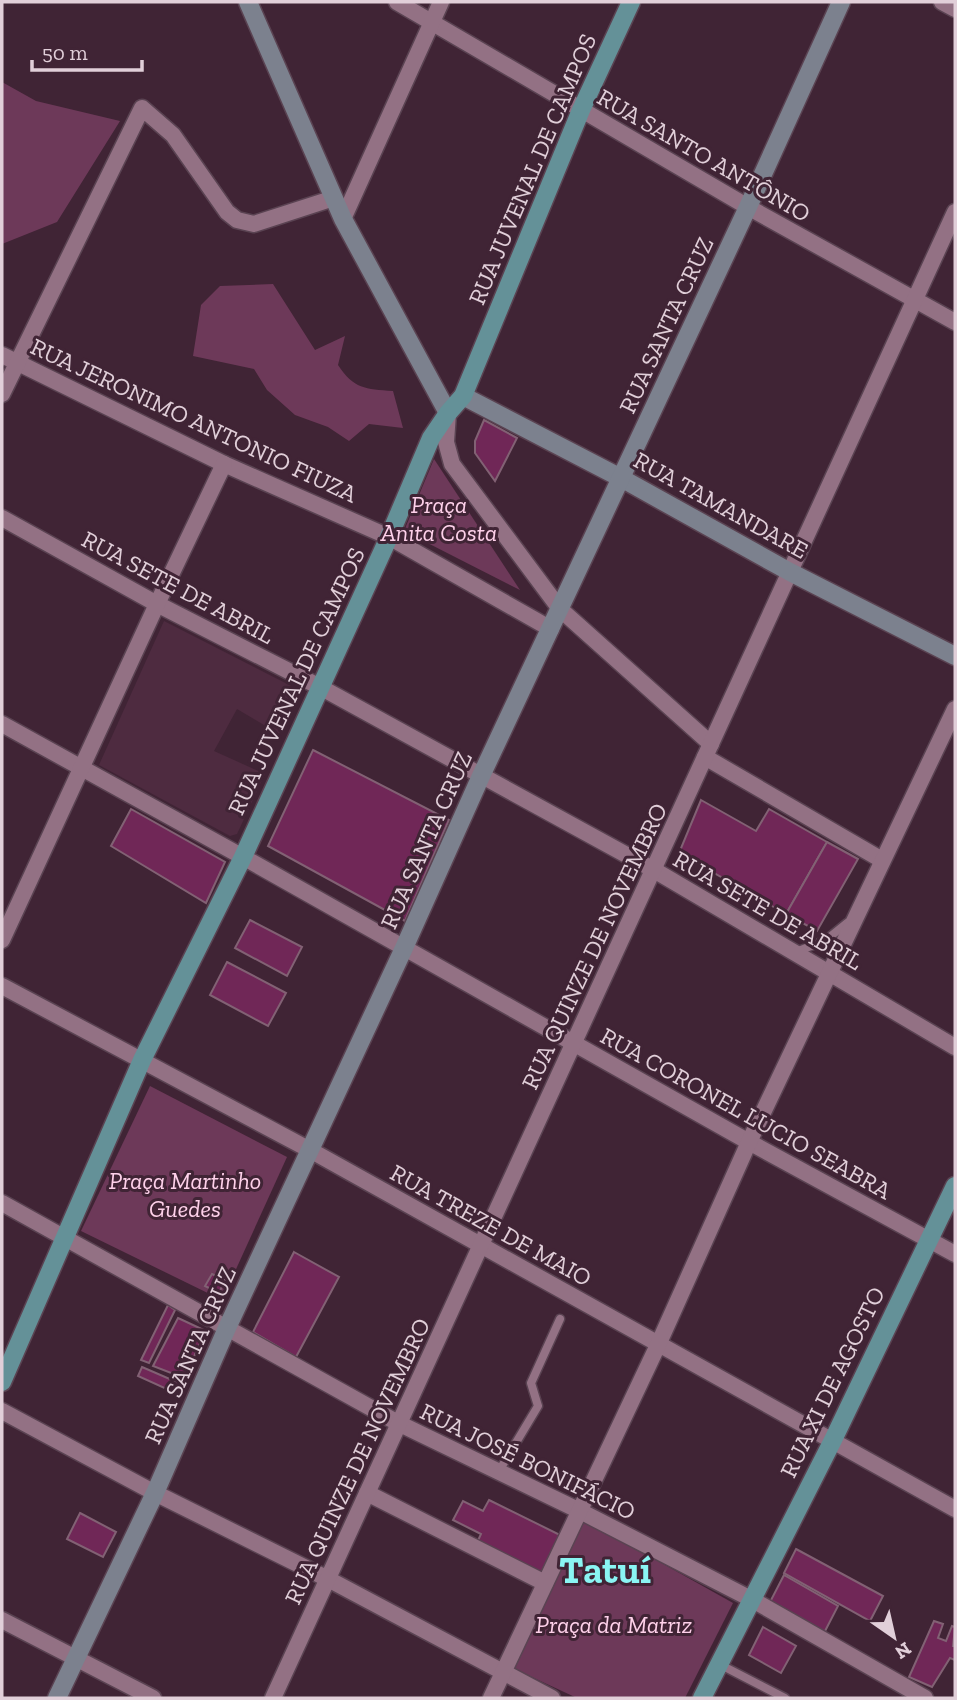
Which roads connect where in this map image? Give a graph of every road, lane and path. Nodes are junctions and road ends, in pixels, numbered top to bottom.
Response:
1 (248, 2) edge
2 (397, 2) edge
3 (441, 2) edge
4 (631, 2) edge
5 (841, 2) edge
6 (942, 2) edge
7 (955, 9) edge
8 (431, 21) junction
9 (581, 110) junction
10 (334, 198) junction
11 (748, 207) junction
12 (955, 212) edge
13 (343, 219) junction
14 (915, 300) junction
15 (955, 322) edge
16 (2, 355) edge
17 (18, 362) junction
18 (2, 394) edge
19 (463, 396) junction
20 (448, 412) junction
21 (224, 464) junction
22 (621, 478) junction
23 (2, 518) edge
24 (389, 537) junction
25 (790, 572) junction
26 (156, 604) junction
27 (560, 609) junction
28 (551, 629) junction
29 (955, 656) edge
30 (320, 687) junction
31 (955, 709) edge
32 (2, 724) edge
33 (708, 751) junction
34 (81, 769) junction
35 (481, 776) junction
36 (243, 856) junction
37 (882, 860) junction
38 (653, 870) junction
39 (859, 911) junction
40 (2, 940) edge
41 (404, 948) junction
42 (796, 952) junction
43 (831, 972) junction
44 (2, 986) edge
45 (574, 1043) junction
46 (955, 1046) edge
47 (142, 1060) junction
48 (749, 1142) junction
49 (310, 1150) junction
50 (955, 1186) edge
51 (2, 1203) edge
52 (66, 1237) junction
53 (929, 1239) junction
54 (481, 1247) junction
55 (955, 1254) edge
56 (560, 1319) dead end
57 (227, 1328) junction
58 (658, 1345) junction
59 (2, 1382) edge
60 (2, 1411) edge
61 (398, 1423) junction
62 (833, 1440) junction
63 (499, 1471) junction
64 (155, 1493) junction
65 (365, 1498) junction
66 (955, 1508) edge
67 (580, 1511) junction
68 (328, 1579) junction
69 (543, 1587) junction
70 (751, 1599) junction
71 (2, 1620) edge
72 (75, 1659) junction
73 (719, 1664) junction
74 (502, 1673) junction
75 (57, 1698) edge
76 (153, 1698) edge
77 (273, 1698) edge
78 (491, 1698) edge
79 (552, 1698) edge
80 (702, 1698) edge
81 (785, 1698) edge
82 (925, 1698) edge

1 - 10 main road
2 - 8 street, RUA SANTO ANTÔNIO
3 - 8 street
4 - 9 main road, RUA JUVENAL DE CAMPOS
5 - 11 main road, RUA SANTA CRUZ
6 - 7 street
8 - 9 street, RUA SANTO ANTÔNIO
8 - 13 street
9 - 11 street, RUA SANTO ANTÔNIO
9 - 19 main road, RUA JUVENAL DE CAMPOS
10 - 13 main road
10 - 17 street
11 - 14 street, RUA SANTO ANTÔNIO
11 - 22 main road, RUA SANTA CRUZ
12 - 14 street, RUA QUINZE DE NOVEMBRO
13 - 20 main road
14 - 15 street, RUA SANTO ANTÔNIO
14 - 25 street, RUA QUINZE DE NOVEMBRO
16 - 17 street, RUA JERONIMO ANTONIO FIUZA
17 - 18 street
17 - 21 street, RUA JERONIMO ANTONIO FIUZA
19 - 20 main road, RUA JUVENAL DE CAMPOS
19 - 22 main road, RUA TAMANDARE
20 - 24 main road, RUA JUVENAL DE CAMPOS
20 - 27 street
21 - 24 street, RUA JERONIMO ANTONIO FIUZA
21 - 26 street
22 - 25 main road, RUA TAMANDARE
22 - 27 main road, RUA SANTA CRUZ
23 - 26 street, RUA SETE DE ABRIL
24 - 28 street, RUA JERONIMO ANTONIO FIUZA
24 - 30 main road, RUA JUVENAL DE CAMPOS
25 - 29 main road, RUA TAMANDARE
25 - 33 street, RUA QUINZE DE NOVEMBRO
26 - 30 street, RUA SETE DE ABRIL
26 - 34 street
27 - 28 main road, RUA SANTA CRUZ
27 - 33 street
28 - 35 main road, RUA SANTA CRUZ
30 - 35 street, RUA SETE DE ABRIL
30 - 36 main road, RUA JUVENAL DE CAMPOS
31 - 37 street
32 - 34 street, RUA CORONEL LUCIO SEABRA
33 - 37 street
33 - 38 street, RUA QUINZE DE NOVEMBRO
34 - 36 street, RUA CORONEL LUCIO SEABRA
34 - 40 street
35 - 38 street, RUA SETE DE ABRIL
35 - 41 main road, RUA SANTA CRUZ
36 - 41 street, RUA CORONEL LUCIO SEABRA
36 - 47 main road, RUA JUVENAL DE CAMPOS
37 - 39 street
38 - 42 street, RUA SETE DE ABRIL
38 - 45 street, RUA QUINZE DE NOVEMBRO
39 - 42 lane
39 - 43 street
41 - 45 street, RUA CORONEL LUCIO SEABRA
41 - 49 main road, RUA SANTA CRUZ
42 - 43 street, RUA SETE DE ABRIL
43 - 46 street, RUA SETE DE ABRIL
43 - 48 street
44 - 47 street, RUA TREZE DE MAIO
45 - 48 street, RUA CORONEL LUCIO SEABRA
45 - 54 street, RUA QUINZE DE NOVEMBRO
47 - 49 street, RUA TREZE DE MAIO
47 - 52 main road, RUA JUVENAL DE CAMPOS
48 - 53 street, RUA CORONEL LUCIO SEABRA
48 - 58 street
49 - 54 street, RUA TREZE DE MAIO
49 - 57 main road, RUA SANTA CRUZ
50 - 53 main road, RUA XI DE AGOSTO
51 - 52 street, RUA JOSÉ BONIFÁCIO
52 - 57 street, RUA JOSÉ BONIFÁCIO
52 - 59 main road, RUA JUVENAL DE CAMPOS
53 - 55 street, RUA CORONEL LUCIO SEABRA
53 - 62 main road, RUA XI DE AGOSTO
54 - 58 street, RUA TREZE DE MAIO
54 - 61 street, RUA QUINZE DE NOVEMBRO
56 - 63 lane
57 - 61 street, RUA JOSÉ BONIFÁCIO
57 - 64 main road, RUA SANTA CRUZ
58 - 62 street, RUA TREZE DE MAIO
58 - 67 street
60 - 64 street
61 - 63 street, RUA JOSÉ BONIFÁCIO
61 - 65 street, RUA QUINZE DE NOVEMBRO
62 - 66 street, RUA TREZE DE MAIO
62 - 70 main road, RUA XI DE AGOSTO
63 - 67 street, RUA JOSÉ BONIFÁCIO
64 - 68 street
64 - 72 main road, RUA SANTA CRUZ
65 - 68 street, RUA QUINZE DE NOVEMBRO
65 - 69 street
67 - 69 street
67 - 70 street, RUA JOSÉ BONIFÁCIO
68 - 74 street
68 - 77 street, RUA QUINZE DE NOVEMBRO
69 - 74 street
70 - 73 main road
70 - 82 street, RUA JOSÉ BONIFÁCIO
71 - 72 street
72 - 75 main road, RUA SANTA CRUZ
72 - 76 street
73 - 80 main road
73 - 81 lane
74 - 78 street
74 - 79 street

